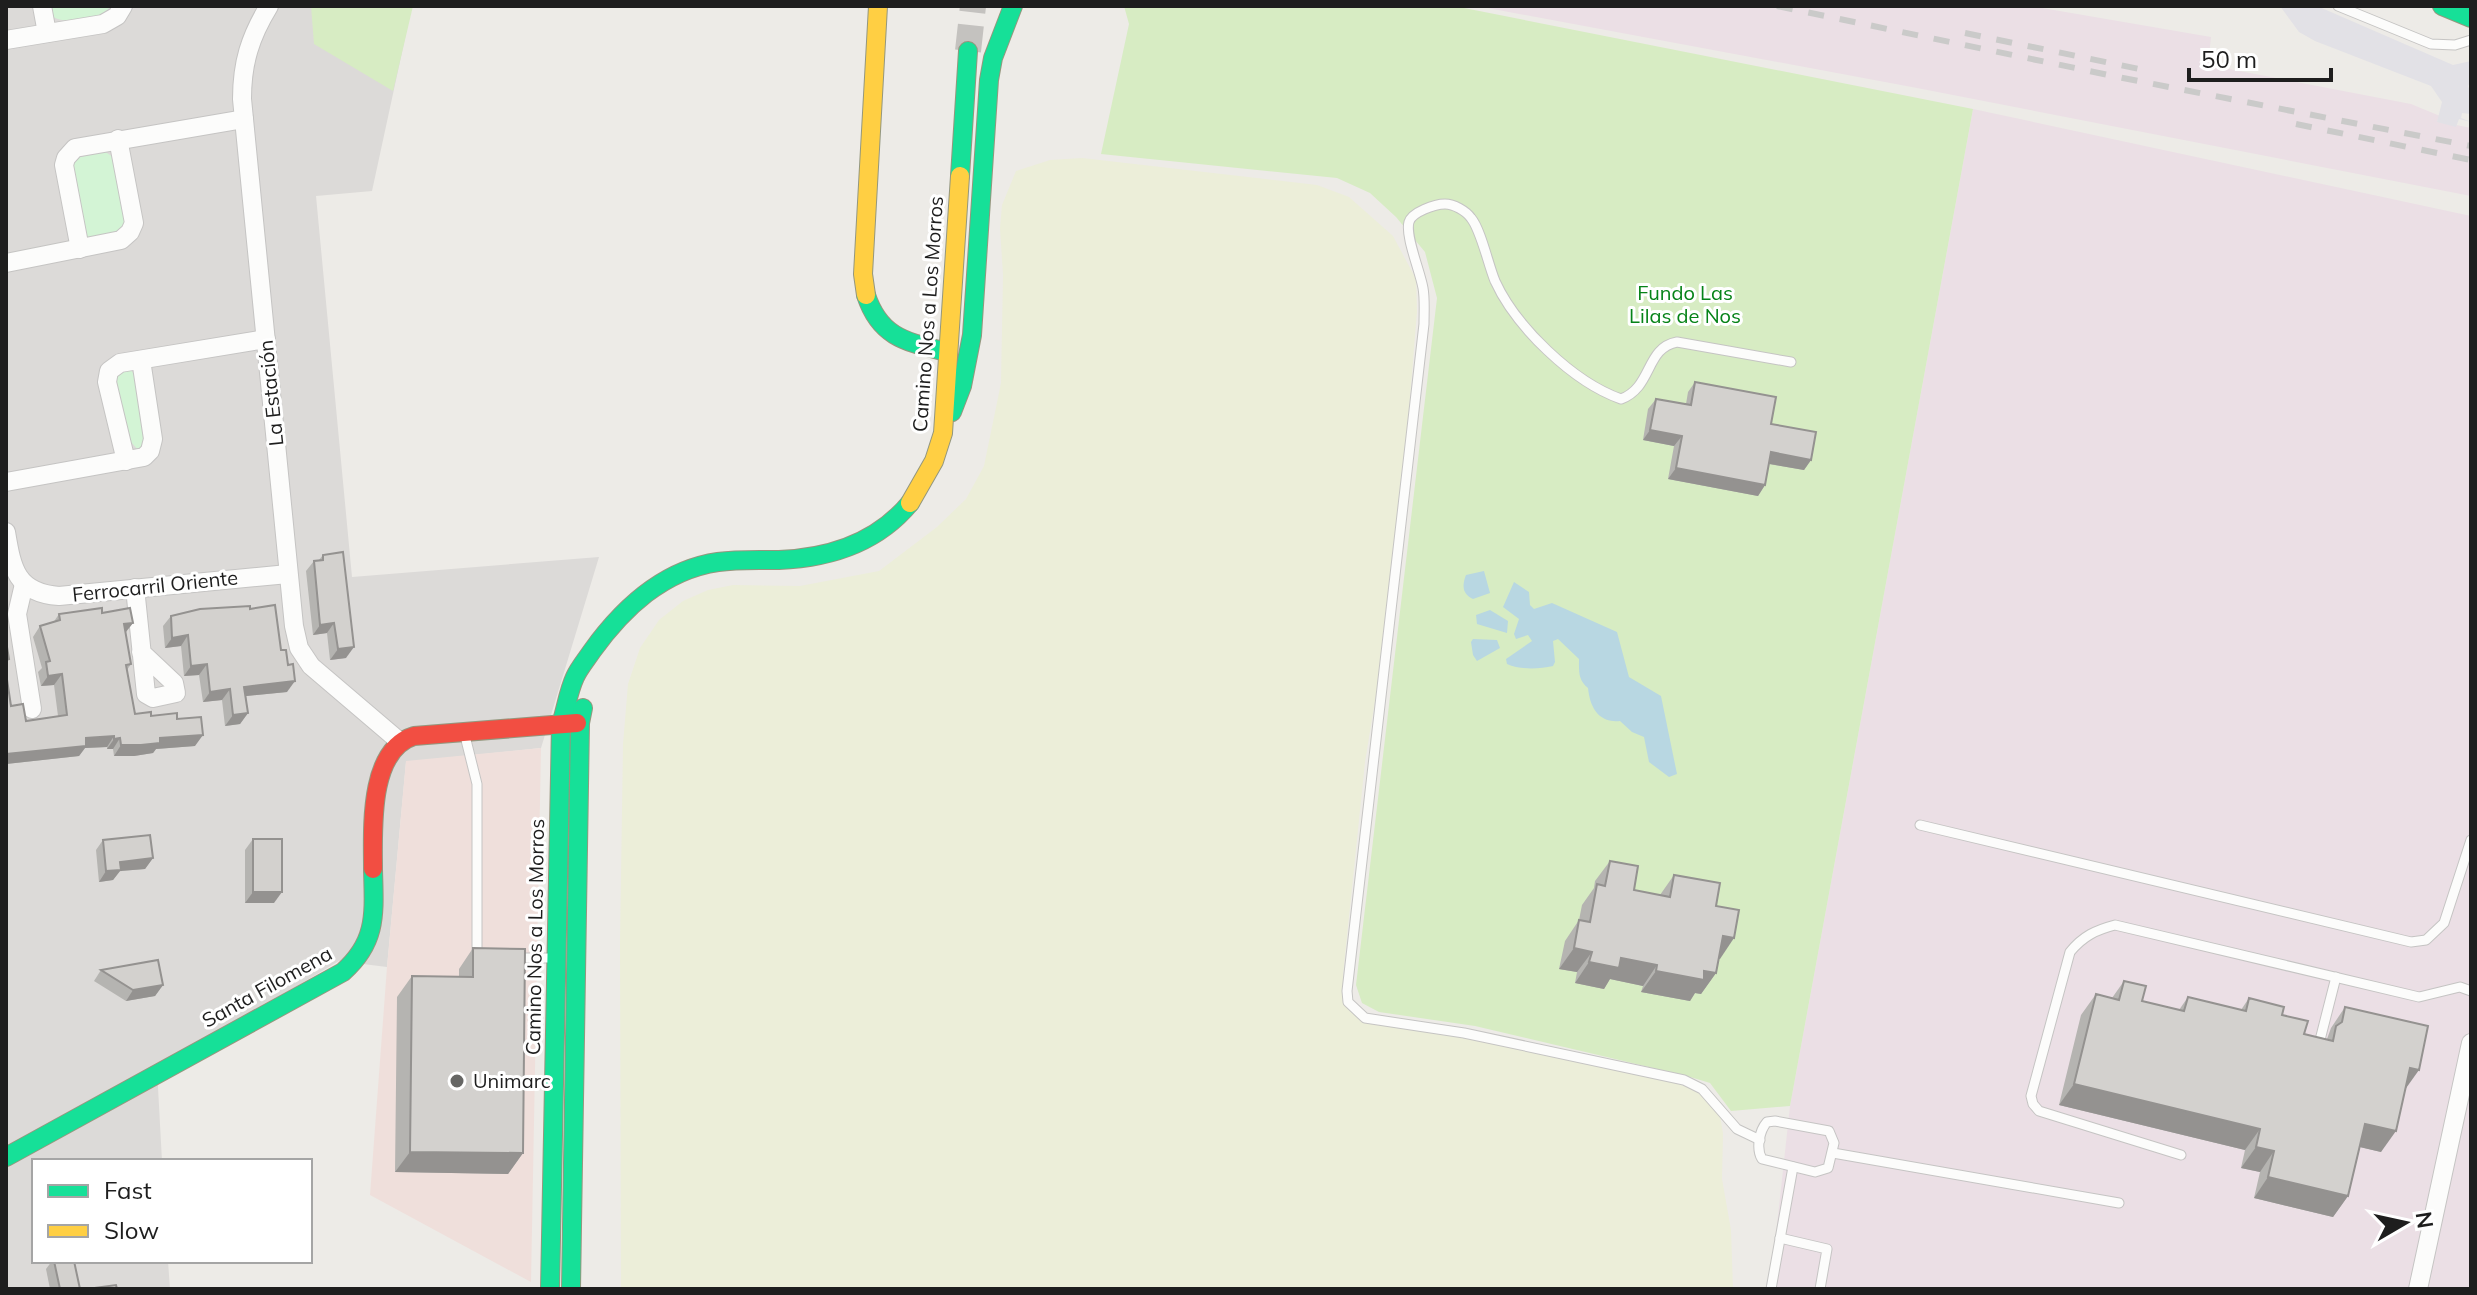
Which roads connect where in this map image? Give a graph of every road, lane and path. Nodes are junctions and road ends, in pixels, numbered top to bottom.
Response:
1 (42, 6) edge
2 (123, 6) edge
3 (269, 6) edge
4 (878, 6) edge
5 (1013, 6) edge
6 (2338, 6) edge
7 (2442, 6) edge
8 (2471, 18) edge
9 (47, 33) junction
10 (6, 40) edge
11 (2471, 40) edge
12 (968, 51) tunnel mouth
13 (244, 119) junction
14 (118, 139) junction
15 (80, 249) junction
16 (6, 263) edge
17 (266, 339) junction
18 (947, 352) junction
19 (141, 360) junction
20 (1791, 362) dead end
21 (943, 433) junction
22 (126, 461) junction
23 (6, 482) edge
24 (6, 532) edge
25 (288, 574) junction
26 (24, 584) junction
27 (135, 588) junction
28 (141, 652) dead end
29 (32, 709) dead end
30 (571, 724) junction
31 (464, 732) junction
32 (399, 741) junction
33 (1920, 825) dead end
34 (2471, 840) edge
35 (487, 957) edge
36 (500, 958) edge
37 (557, 958) junction
38 (2336, 977) junction
39 (2471, 991) edge
40 (2320, 1040) edge
41 (2471, 1043) edge
42 (1760, 1140) junction
43 (1833, 1153) junction
44 (2181, 1155) dead end
45 (6, 1157) edge
46 (1793, 1167) junction
47 (2119, 1203) dead end
48 (1780, 1238) junction
49 (550, 1289) edge
50 (571, 1289) edge
51 (1771, 1289) edge
52 (1820, 1289) edge
53 (2418, 1289) edge

1 - 9 street
2 - 9 street
3 - 13 street, La Estación
4 - 18 main road
5 - 21 main road
6 - 11 lane
7 - 8 main road
9 - 10 street
12 - 18 main road, Camino Nos a Los Morros
13 - 14 street
13 - 17 street, La Estación
14 - 15 street
14 - 15 street
15 - 16 street
17 - 19 street
17 - 25 street, La Estación
18 - 21 main road, Camino Nos a Los Morros
19 - 22 street
19 - 22 street
20 - 42 lane
21 - 30 main road, Camino Nos a Los Morros
22 - 23 street
24 - 26 street
25 - 27 street, Ferrocarril Oriente
25 - 32 street, La Estación
26 - 27 street, Ferrocarril Oriente
26 - 29 street
27 - 28 street
30 - 31 main road
30 - 37 main road, Camino Nos a Los Morros
30 - 50 main road, Camino Nos a Los Morros
31 - 32 main road
31 - 35 lane
32 - 45 main road, Santa Filomena
33 - 34 lane
36 - 37 lane
37 - 49 main road, Camino Nos a Los Morros
38 - 39 lane
38 - 40 lane
38 - 44 lane
41 - 53 street
42 - 43 lane
42 - 46 lane
43 - 46 lane
43 - 47 lane
46 - 48 lane
48 - 51 lane
48 - 52 lane

